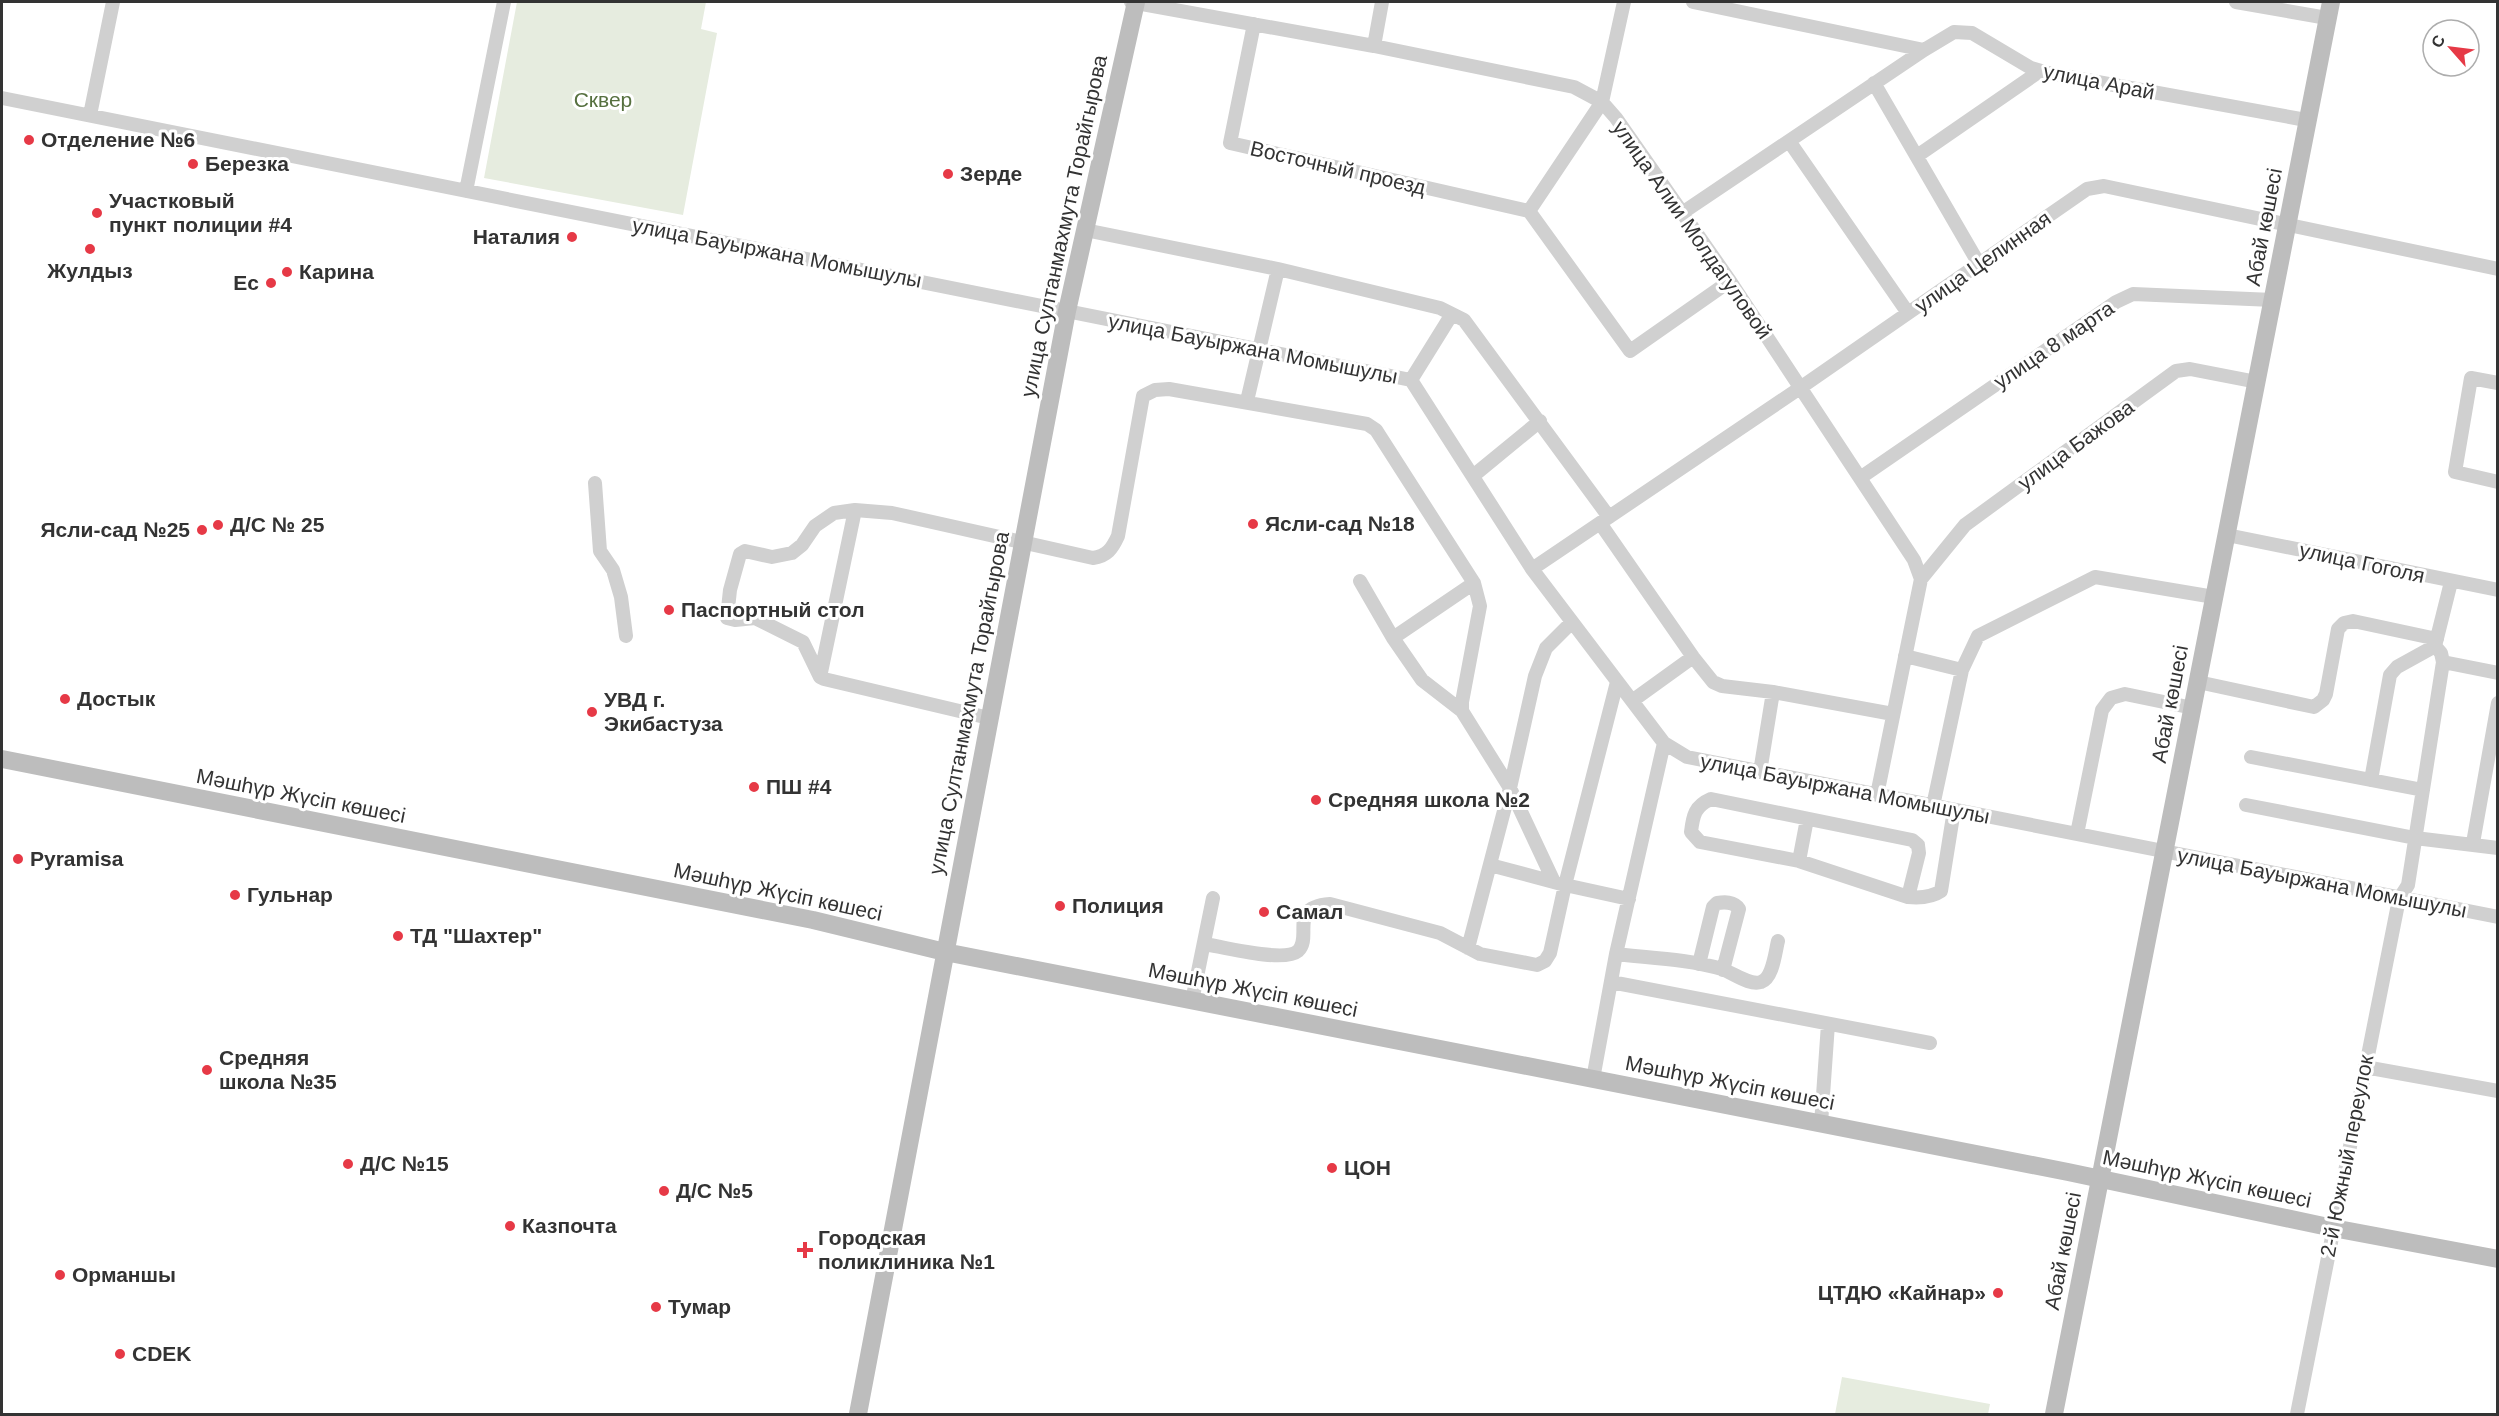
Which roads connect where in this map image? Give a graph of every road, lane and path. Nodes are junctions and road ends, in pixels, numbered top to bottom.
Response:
1 (113, 2) edge
2 (504, 2) edge
3 (1134, 2) edge
4 (1382, 2) edge
5 (1624, 2) edge
6 (1693, 2) edge
7 (2236, 2) edge
8 (2329, 10) edge
9 (1254, 24) junction
10 (1374, 46) junction
11 (1924, 50) junction
12 (2040, 71) junction
13 (1874, 83) junction
14 (2, 98) edge
15 (1602, 102) junction
16 (90, 115) junction
17 (2306, 120) junction
18 (1789, 141) junction
19 (1917, 156) junction
20 (466, 191) junction
21 (1529, 211) junction
22 (1682, 213) junction
23 (2288, 223) junction
24 (1085, 230) junction
25 (1979, 264) junction
26 (1278, 269) junction
27 (2498, 269) edge
28 (1730, 281) junction
29 (2273, 300) junction
30 (1067, 311) junction
31 (1908, 313) junction
32 (1452, 314) junction
33 (1259, 350) junction
34 (1411, 380) junction
35 (2257, 382) junction
36 (2498, 383) edge
37 (1800, 388) junction
38 (1247, 401) junction
39 (1540, 421) junction
40 (1473, 476) junction
41 (1860, 478) junction
42 (2498, 482) edge
43 (596, 483) dead end
44 (855, 510) junction
45 (1605, 520) junction
46 (2228, 535) junction
47 (1023, 543) junction
48 (1532, 569) junction
49 (1921, 579) junction
50 (1360, 581) dead end
51 (2451, 582) junction
52 (1474, 583) junction
53 (2498, 590) edge
54 (2214, 597) junction
55 (1572, 622) junction
56 (626, 636) dead end
57 (1393, 638) junction
58 (2436, 642) junction
59 (1905, 656) junction
60 (1693, 657) junction
61 (2443, 662) junction
62 (1962, 670) junction
63 (2498, 674) edge
64 (820, 677) junction
65 (1617, 682) junction
66 (2198, 682) junction
67 (1773, 693) junction
68 (1632, 701) junction
69 (2498, 703) edge
70 (2193, 708) junction
71 (1462, 711) junction
72 (1893, 714) junction
73 (989, 718) junction
74 (1664, 743) junction
75 (2252, 757) dead end
76 (2, 759) edge
77 (1760, 772) junction
78 (2371, 780) junction
79 (1510, 788) junction
80 (2423, 790) junction
81 (1877, 795) junction
82 (2246, 805) dead end
83 (1933, 806) junction
84 (1954, 810) junction
85 (1807, 819) junction
86 (2077, 834) junction
87 (2415, 838) junction
88 (2474, 843) junction
89 (2498, 848) edge
90 (2164, 852) junction
91 (1799, 861) junction
92 (1490, 865) junction
93 (1559, 883) junction
94 (1908, 897) junction
95 (1213, 898) dead end
96 (2399, 898) junction
97 (1629, 899) junction
98 (2498, 917) edge
99 (1778, 941) dead end
100 (1205, 944) junction
101 (1468, 948) junction
102 (945, 952) junction
103 (1616, 954) junction
104 (1699, 964) junction
105 (1723, 970) junction
106 (1611, 982) junction
107 (1192, 1001) junction
108 (1828, 1024) junction
109 (1930, 1042) dead end
110 (2365, 1067) junction
111 (1593, 1079) junction
112 (2498, 1091) edge
113 (1821, 1124) junction
114 (2100, 1179) junction
115 (2333, 1228) junction
116 (2498, 1258) edge
117 (858, 1414) edge
118 (2054, 1414) edge
119 (2297, 1414) edge

1 - 16 street
2 - 20 street
3 - 9 street, улица Алии Молдагуловой
3 - 24 main road, улица Султанмахмута Торайгырова
4 - 10 street
5 - 15 street
6 - 11 street
7 - 8 street
8 - 17 main road, Абай көшесі
9 - 10 street, улица Алии Молдагуловой
9 - 21 street, Восточный проезд
10 - 15 street, улица Алии Молдагуловой
11 - 12 street, улица Арай
11 - 13 street, улица Арай
12 - 17 street, улица Арай
12 - 19 street
13 - 18 street, улица Арай
13 - 19 street
14 - 16 street, улица Бауыржана Момышулы
15 - 21 street
15 - 22 street, улица Алии Молдагуловой
16 - 20 street, улица Бауыржана Момышулы
17 - 23 main road, Абай көшесі
18 - 22 street, улица Арай
18 - 31 street
19 - 25 street
20 - 30 street, улица Бауыржана Момышулы
21 - 28 street
22 - 28 street, улица Алии Молдагуловой
23 - 25 street, улица Целинная
23 - 27 street, улица Целинная
23 - 29 main road, Абай көшесі
24 - 26 street
24 - 30 main road, улица Султанмахмута Торайгырова
25 - 31 street, улица Целинная
26 - 32 street
26 - 33 street
28 - 37 street, улица Алии Молдагуловой
29 - 35 main road, Абай көшесі
29 - 41 street, улица 8 марта
30 - 33 street, улица Бауыржана Момышулы
30 - 47 main road, улица Султанмахмута Торайгырова
31 - 37 street, улица Целинная
32 - 34 street
32 - 39 street
33 - 34 street, улица Бауыржана Момышулы
33 - 38 street
34 - 40 street, улица Бауыржана Момышулы
35 - 46 main road, Абай көшесі
35 - 49 street, улица Бажова
36 - 42 street
37 - 41 street, улица Алии Молдагуловой
37 - 45 street, улица Целинная
38 - 47 street
38 - 52 street
39 - 40 street
39 - 45 street
40 - 48 street, улица Бауыржана Момышулы
41 - 49 street, улица Алии Молдагуловой
43 - 56 street
44 - 47 street
44 - 64 street
44 - 64 street
45 - 48 street, улица Целинная
45 - 60 street
46 - 51 street, улица Гоголя
46 - 54 main road, Абай көшесі
47 - 73 main road, улица Султанмахмута Торайгырова
48 - 55 street, улица Бауыржана Момышулы
49 - 59 street
50 - 57 street
51 - 53 street, улица Гоголя
51 - 58 street
52 - 57 street
52 - 71 street
54 - 62 street
54 - 66 main road, Абай көшесі
55 - 65 street, улица Бауыржана Момышулы
55 - 79 street
57 - 71 street
58 - 61 street
58 - 66 street
58 - 78 street
59 - 62 street
59 - 72 street
60 - 67 street
60 - 68 street
61 - 63 street
61 - 80 street, 2-й Южный переулок
62 - 83 street
64 - 73 street
65 - 68 street, улица Бауыржана Момышулы
65 - 93 street
66 - 70 main road, Абай көшесі
67 - 72 street
67 - 77 street
68 - 74 street, улица Бауыржана Момышулы
69 - 88 street
70 - 86 street
70 - 90 main road, Абай көшесі
71 - 79 street
72 - 81 street
73 - 102 main road, улица Султанмахмута Торайгырова
74 - 77 street, улица Бауыржана Момышулы
74 - 97 street
75 - 78 street
76 - 102 main road, Мәшһүр Жүсіп көшесі
77 - 81 street, улица Бауыржана Момышулы
78 - 80 street
79 - 92 street
79 - 93 street
80 - 87 street, 2-й Южный переулок
81 - 83 street, улица Бауыржана Момышулы
82 - 87 street
83 - 84 street, улица Бауыржана Момышулы
84 - 86 street, улица Бауыржана Момышулы
84 - 94 street
85 - 91 street
85 - 91 street
85 - 94 street
86 - 90 street, улица Бауыржана Момышулы
87 - 88 street
87 - 96 street, 2-й Южный переулок
88 - 89 street
90 - 96 street, улица Бауыржана Момышулы
90 - 114 main road, Абай көшесі
91 - 94 street
92 - 93 street
92 - 101 street
93 - 97 street
93 - 101 street
95 - 100 street
96 - 98 street, улица Бауыржана Момышулы
96 - 110 street, 2-й Южный переулок
97 - 103 street
99 - 105 street
100 - 101 street
100 - 107 street
102 - 107 main road, Мәшһүр Жүсіп көшесі
102 - 117 main road, улица Султанмахмута Торайгырова
103 - 104 street
103 - 106 street
104 - 105 street
104 - 105 street
106 - 108 street
106 - 111 street
107 - 111 main road, Мәшһүр Жүсіп көшесі
108 - 109 street
108 - 113 street
110 - 112 street
110 - 115 street, 2-й Южный переулок
111 - 113 main road, Мәшһүр Жүсіп көшесі
113 - 114 main road, Мәшһүр Жүсіп көшесі
114 - 115 main road, Мәшһүр Жүсіп көшесі
114 - 118 main road, Абай көшесі
115 - 116 main road, Мәшһүр Жүсіп көшесі
115 - 119 street, 2-й Южный переулок

